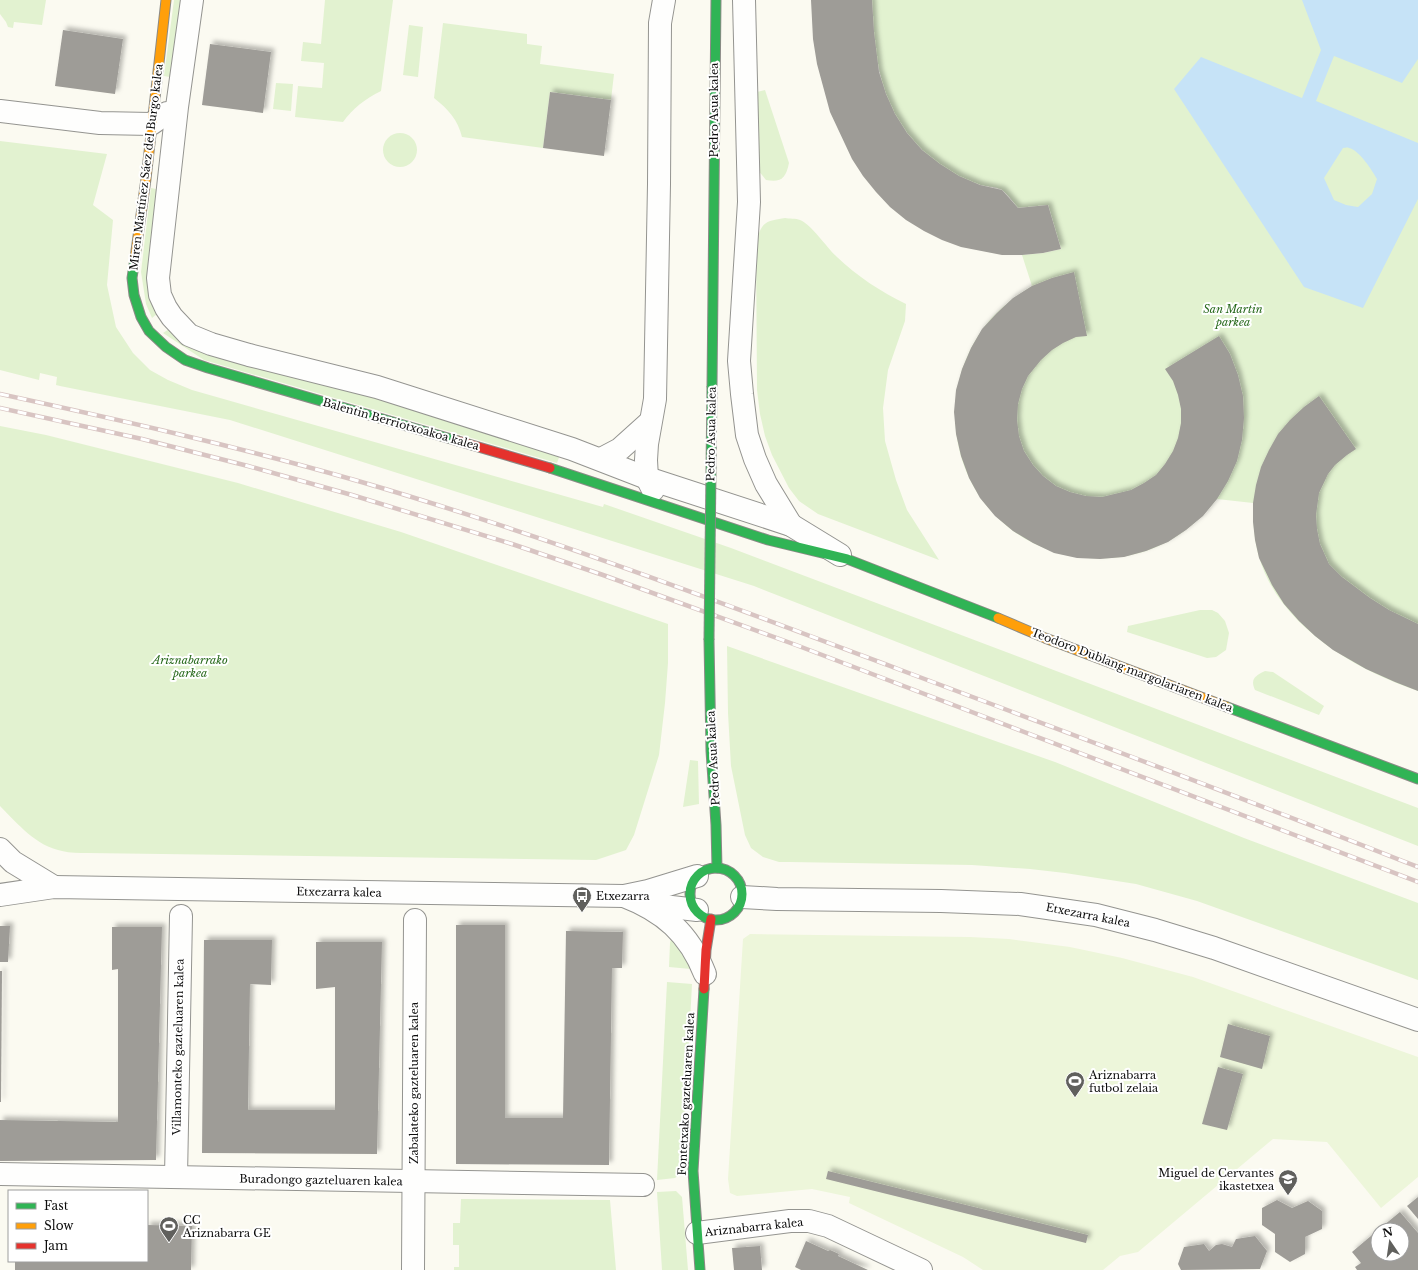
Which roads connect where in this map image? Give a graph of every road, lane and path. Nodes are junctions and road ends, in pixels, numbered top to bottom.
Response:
1 (166, 0) edge
2 (192, 0) edge
3 (657, 0) edge
4 (664, 0) edge
5 (716, 0) edge
6 (744, 0) edge
7 (660, 23) junction
8 (177, 107) junction
9 (0, 111) edge
10 (151, 124) junction
11 (149, 331) joint
12 (650, 422) junction
13 (601, 460) junction
14 (647, 478) junction
15 (660, 503) junction
16 (792, 525) junction
17 (847, 559) junction
18 (1418, 779) edge
19 (0, 849) edge
20 (717, 868) junction
21 (697, 876) junction
22 (54, 887) junction
23 (0, 895) edge
24 (742, 897) junction
25 (633, 899) junction
26 (704, 915) junction
27 (181, 916) dead end
28 (415, 920) dead end
29 (704, 974) junction
30 (1418, 1020) edge
31 (0, 1174) edge
32 (176, 1177) junction
33 (413, 1181) junction
34 (643, 1185) dead end
35 (697, 1233) junction
36 (413, 1270) edge
37 (700, 1270) edge
38 (921, 1270) edge

1 - 10 street, Miren Martínez Sáez del Burgo kalea
2 - 8 street
3 - 7 street
4 - 7 street
5 - 20 street, Pedro Asua kalea, bridge
6 - 16 street
7 - 12 street
8 - 10 street
8 - 13 street
9 - 10 street
10 - 11 street, Miren Martínez Sáez del Burgo kalea
11 - 15 street, Balentin Berriotxoakoa kalea
12 - 13 street
12 - 14 street
13 - 14 street
14 - 15 street
14 - 16 street, Teodoro Dublang margolariaren kalea
15 - 17 street, Teodoro Dublang margolariaren kalea
16 - 17 street, Teodoro Dublang margolariaren kalea
17 - 18 street, Teodoro Dublang margolariaren kalea
19 - 22 street
20 - 21 street
20 - 24 street
21 - 25 street, Etxezarra kalea
21 - 26 street
22 - 23 street, Etxezarra kalea
22 - 25 street, Etxezarra kalea
24 - 26 street
24 - 30 street, Etxezarra kalea
25 - 26 street, Etxezarra kalea
25 - 29 street
26 - 29 street, Fontetxako gazteluaren kalea
27 - 32 street, Villamonteko gazteluaren kalea
28 - 33 street, Zabalateko gazteluaren kalea
29 - 35 street, Fontetxako gazteluaren kalea
31 - 32 street, Buradongo gazteluaren kalea
32 - 33 street, Buradongo gazteluaren kalea
33 - 34 street, Buradongo gazteluaren kalea
33 - 36 street, Zabalateko gazteluaren kalea
35 - 37 street, Fontetxako gazteluaren kalea
35 - 38 street, Ariznabarra kalea

